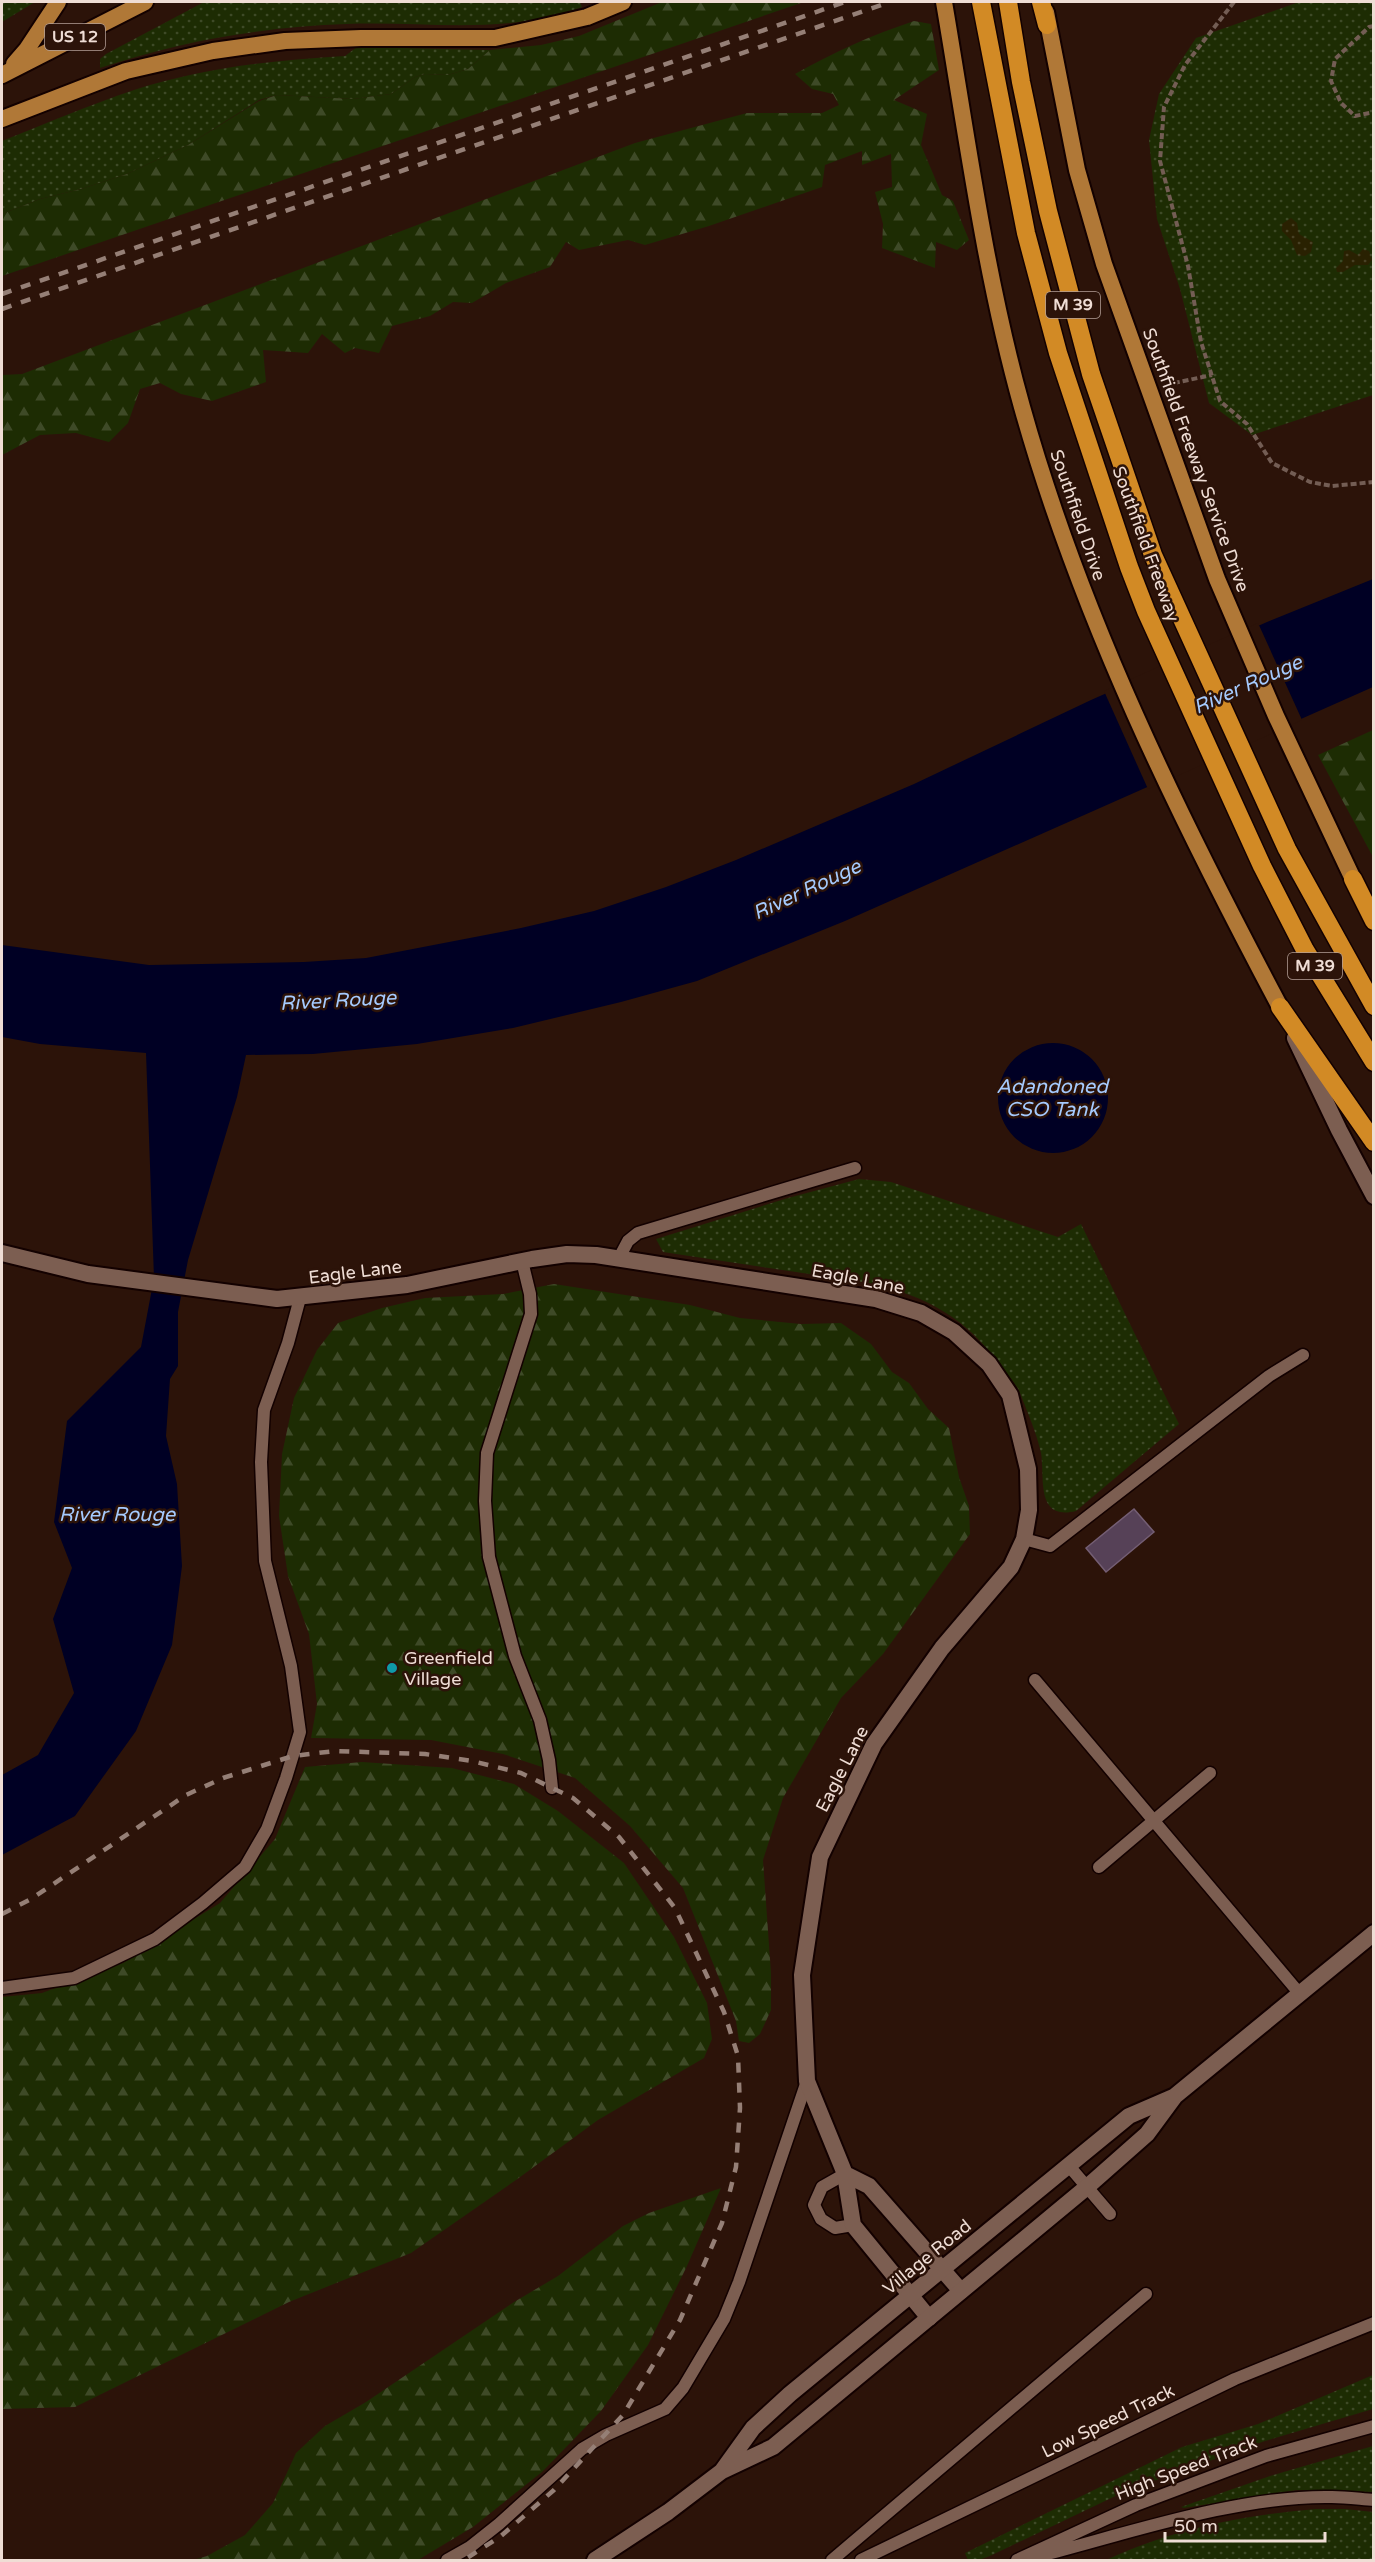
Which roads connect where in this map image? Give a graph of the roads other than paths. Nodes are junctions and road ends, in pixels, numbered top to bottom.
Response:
1 (58, 2) edge
2 (145, 2) edge
3 (623, 2) edge
4 (944, 2) edge
5 (981, 2) edge
6 (1008, 2) edge
7 (1043, 2) edge
8 (1047, 25) joint
9 (3, 74) edge
10 (2, 119) edge
11 (1353, 879) junction
12 (1374, 909) edge
13 (1374, 921) edge
14 (1374, 1006) edge
15 (1280, 1007) junction
16 (1374, 1062) edge
17 (1374, 1142) edge
18 (855, 1168) dead end
19 (1374, 1196) edge
20 (2, 1253) edge
21 (619, 1258) junction
22 (522, 1262) junction
23 (300, 1298) junction
24 (1303, 1355) dead end
25 (1024, 1539) junction
26 (1035, 1680) dead end
27 (1210, 1773) dead end
28 (552, 1788) dead end
29 (1153, 1820) junction
30 (1099, 1867) dead end
31 (1374, 1933) edge
32 (2, 1988) edge
33 (1300, 1994) junction
34 (807, 2081) junction
35 (1175, 2096) junction
36 (1069, 2166) junction
37 (845, 2174) junction
38 (1087, 2187) junction
39 (1110, 2214) dead end
40 (853, 2225) junction
41 (943, 2270) junction
42 (961, 2291) junction
43 (1146, 2294) dead end
44 (911, 2296) junction
45 (929, 2318) junction
46 (1374, 2323) edge
47 (1374, 2426) edge
48 (722, 2471) junction
49 (1374, 2500) edge
50 (447, 2560) edge
51 (595, 2560) edge
52 (832, 2560) edge
53 (861, 2560) edge
54 (1020, 2560) edge

1 - 9 main road
2 - 9 main road, US 12
3 - 10 main road
4 - 15 main road, Southfield Drive
5 - 16 highway, Southfield Freeway / M 39
6 - 14 highway, Southfield Freeway / M 39
7 - 8 highway
8 - 11 main road, Southfield Freeway Service Drive
11 - 12 street, Southfield Freeway Service Drive
11 - 13 highway
15 - 17 highway
15 - 19 street
18 - 21 lane
20 - 23 street, Eagle Lane
21 - 22 street, Eagle Lane
21 - 25 street, Eagle Lane
22 - 23 street, Eagle Lane
22 - 28 lane
23 - 32 lane
24 - 25 lane
25 - 34 street, Eagle Lane
26 - 29 lane
27 - 29 lane
29 - 30 lane
29 - 33 lane
31 - 33 street, Village Road
33 - 35 street, Village Road
34 - 37 street, Eagle Lane
34 - 50 lane
35 - 36 street, Village Road
35 - 38 street, Village Road
36 - 38 lane
36 - 41 street, Village Road
37 - 40 street, Eagle Lane
37 - 40 lane
37 - 41 street
38 - 39 lane
38 - 42 street, Village Road
40 - 44 street
41 - 42 street
41 - 44 street, Village Road
42 - 45 street, Village Road
43 - 52 lane
44 - 45 street
44 - 48 street, Village Road
45 - 48 street, Village Road
46 - 53 lane, Low Speed Track
47 - 54 lane, High Speed Track
48 - 51 street, Village Road
49 - 54 lane

